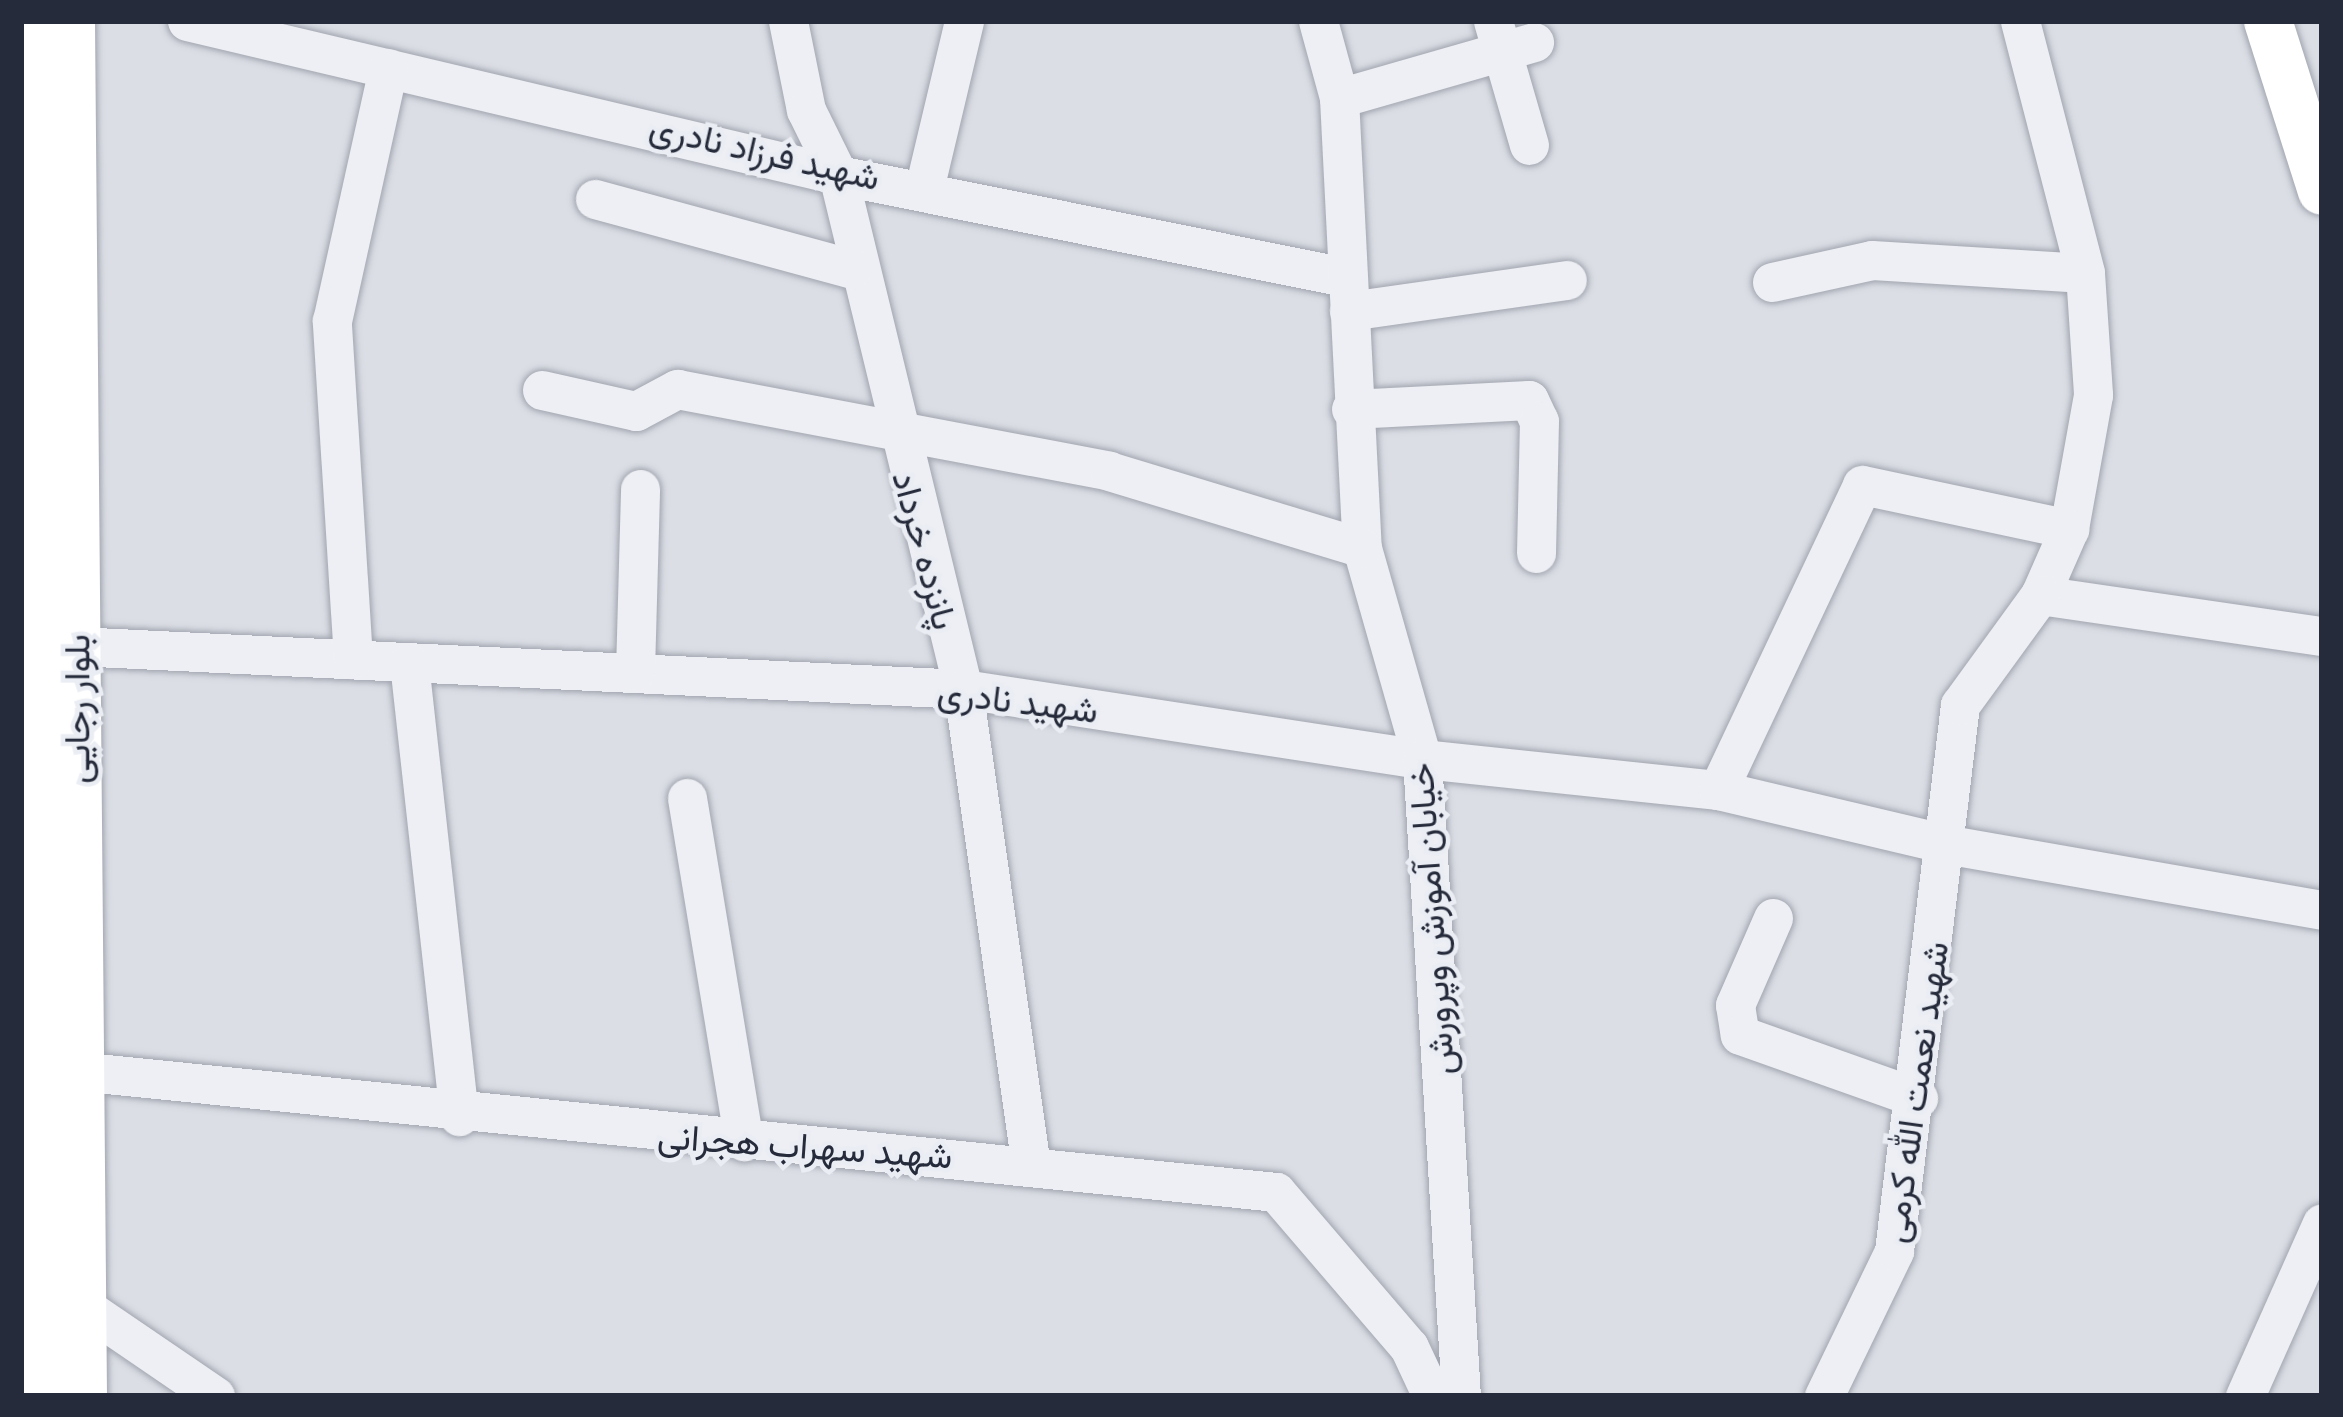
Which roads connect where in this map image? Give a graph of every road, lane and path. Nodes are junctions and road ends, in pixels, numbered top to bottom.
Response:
1 (32, 21) edge
2 (71, 21) edge
3 (187, 21) edge
4 (788, 21) edge
5 (964, 21) edge
6 (1318, 21) edge
7 (2020, 21) edge
8 (2268, 21) edge
9 (1510, 38) edge
10 (388, 68) junction
11 (1339, 98) junction
12 (1529, 145) dead end
13 (838, 175) junction
14 (27, 184) edge
15 (925, 185) junction
16 (2322, 191) edge
17 (595, 199) dead end
18 (852, 269) junction
19 (2085, 273) junction
20 (1567, 280) dead end
21 (1772, 282) dead end
22 (1347, 294) junction
23 (542, 390) dead end
24 (1351, 409) junction
25 (894, 430) junction
26 (29, 469) edge
27 (640, 489) dead end
28 (2069, 529) junction
29 (1362, 548) junction
30 (1536, 553) dead end
31 (2040, 595) junction
32 (2322, 636) edge
33 (45, 644) edge
34 (353, 659) junction
35 (409, 662) junction
36 (635, 671) junction
37 (963, 689) junction
38 (1422, 759) junction
39 (1718, 790) junction
40 (687, 798) dead end
41 (1950, 845) junction
42 (2322, 910) edge
43 (1772, 918) dead end
44 (31, 1001) edge
45 (77, 1071) junction
46 (1918, 1098) junction
47 (460, 1116) junction
48 (744, 1141) junction
49 (1030, 1162) junction
50 (2322, 1223) edge
51 (32, 1260) edge
52 (82, 1306) junction
53 (43, 1396) edge
54 (83, 1396) edge
55 (215, 1396) edge
56 (1432, 1396) edge
57 (1461, 1396) edge
58 (1824, 1396) edge
59 (2245, 1396) edge

1 - 14 main road, بلوار رجایی
2 - 33 main road, بلوار رجایی
3 - 10 street, شهید فرزاد نادری
4 - 13 street, پانزده خرداد
5 - 15 street
6 - 11 street, خیابان آموزش وپرورش
7 - 19 street, شهید نعمت الله کرمی
8 - 16 main road
9 - 11 street
9 - 12 street
10 - 13 street, شهید فرزاد نادری
10 - 34 street
11 - 22 street, خیابان آموزش وپرورش
13 - 15 street, شهید فرزاد نادری
13 - 18 street, پانزده خرداد
14 - 26 main road, بلوار رجایی
15 - 22 street, شهید فرزاد نادری
17 - 18 street
18 - 25 street, پانزده خرداد
19 - 21 street
19 - 28 street, شهید نعمت الله کرمی
20 - 22 street
22 - 24 street, خیابان آموزش وپرورش
23 - 25 street
24 - 29 street, خیابان آموزش وپرورش
24 - 30 street
25 - 29 street
25 - 37 street, پانزده خرداد
26 - 33 main road, بلوار رجایی
27 - 36 street
28 - 31 street, شهید نعمت الله کرمی
28 - 39 street
29 - 38 street, خیابان آموزش وپرورش
31 - 32 street
31 - 41 street, شهید نعمت الله کرمی
33 - 34 street, شهید نادری
33 - 44 main road, بلوار رجایی
33 - 45 main road, بلوار رجایی
34 - 35 street, شهید نادری
35 - 36 street, شهید نادری
35 - 47 street
36 - 37 street, شهید نادری
37 - 38 street, شهید نادری
37 - 49 street, پانزده خرداد
38 - 39 street, شهید نادری
38 - 57 street, خیابان آموزش وپرورش
39 - 41 street, شهید نادری
40 - 48 street
41 - 42 street, شهید نادری
41 - 46 street, شهید نعمت الله کرمی
43 - 46 street
44 - 51 main road, بلوار رجایی
45 - 47 street, شهید سهراب هجرانی
45 - 52 main road, بلوار رجایی
46 - 58 street, شهید نعمت الله کرمی
47 - 48 street, شهید سهراب هجرانی
48 - 49 street, شهید سهراب هجرانی
49 - 56 street, شهید سهراب هجرانی
50 - 59 street
51 - 53 main road, بلوار رجایی
52 - 54 main road, بلوار رجایی
52 - 55 street

